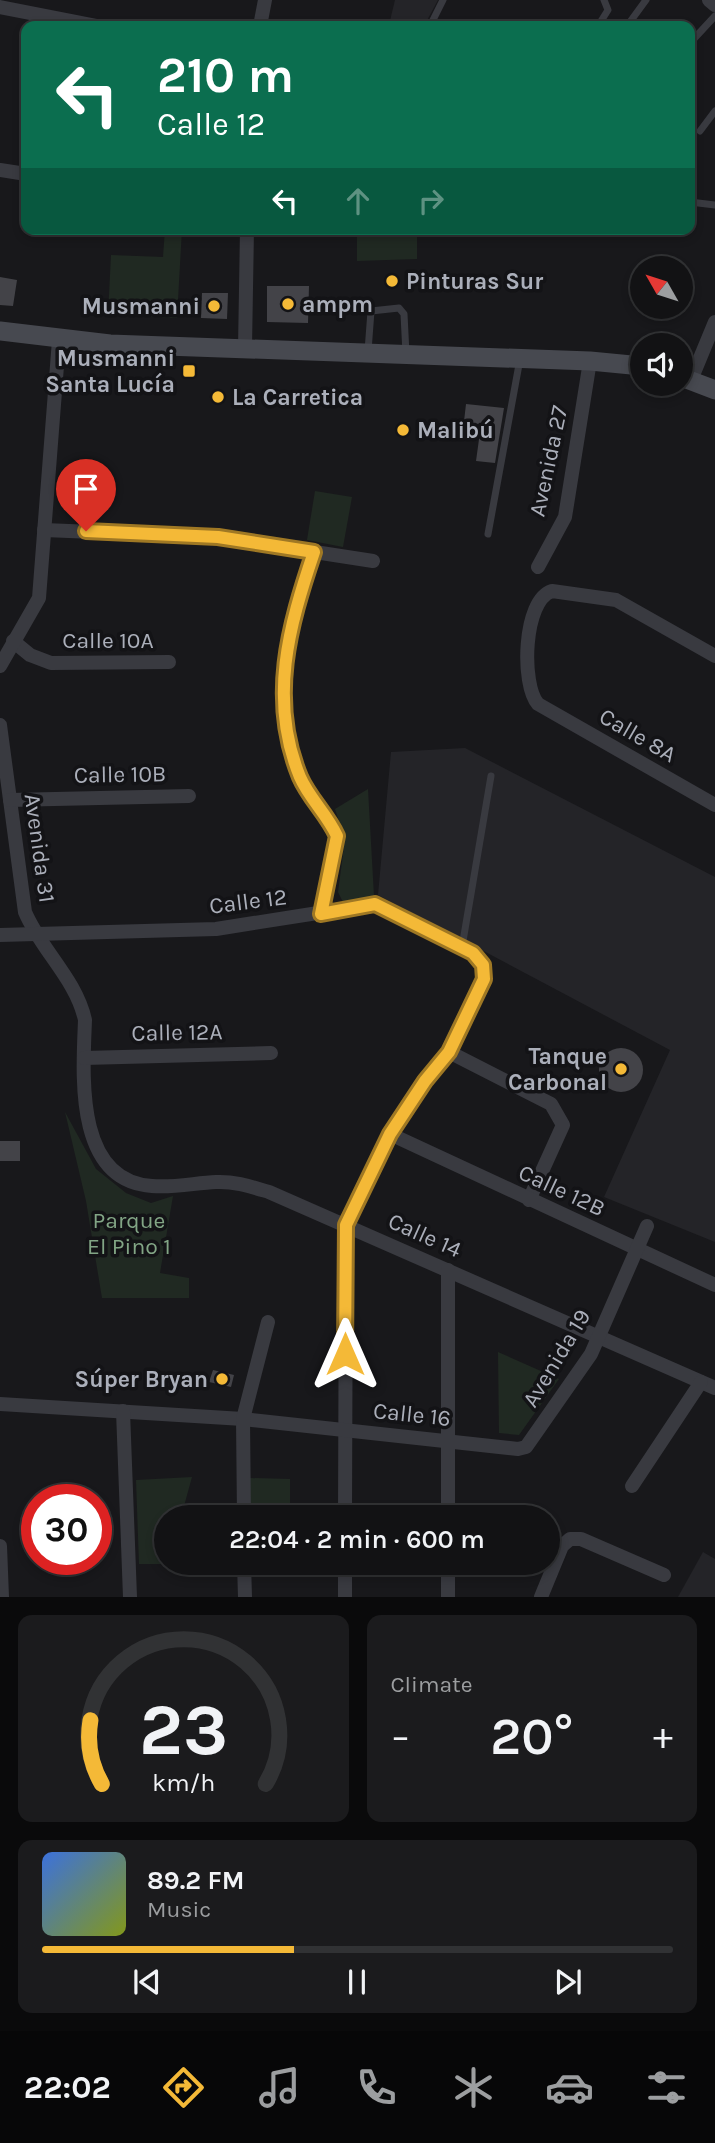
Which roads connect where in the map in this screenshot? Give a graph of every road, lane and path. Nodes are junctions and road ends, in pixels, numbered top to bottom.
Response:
1 (265, 0) edge
2 (443, 0) edge
3 (604, 0) edge
4 (646, 0) edge
5 (709, 0) edge
6 (715, 5) edge
7 (1, 8) edge
8 (715, 16) edge
9 (70, 21) edge
10 (261, 21) edge
11 (432, 21) edge
12 (601, 21) edge
13 (631, 21) edge
14 (695, 38) edge
15 (715, 111) edge
16 (700, 131) dead end
17 (0, 170) edge
18 (21, 173) edge
19 (695, 203) edge
20 (715, 205) edge
21 (247, 235) edge
22 (715, 322) edge
23 (0, 331) edge
24 (59, 340) junction
25 (245, 348) junction
26 (368, 353) junction
27 (406, 355) junction
28 (520, 359) junction
29 (590, 360) junction
30 (630, 365) edge
31 (693, 365) edge
32 (693, 382) edge
33 (715, 390) edge
34 (44, 530) junction
35 (488, 534) dead end
36 (314, 552) junction
37 (373, 561) dead end
38 (538, 567) dead end
39 (13, 641) junction
40 (715, 656) edge
41 (169, 662) dead end
42 (0, 666) edge
43 (0, 725) edge
44 (492, 776) dead end
45 (189, 796) dead end
46 (9, 800) junction
47 (714, 802) edge
48 (321, 914) junction
49 (0, 935) edge
50 (34, 935) junction
51 (462, 947) junction
52 (449, 1052) junction
53 (271, 1053) dead end
54 (84, 1058) junction
55 (390, 1134) junction
56 (108, 1165) joint
57 (529, 1200) junction
58 (346, 1225) junction
59 (647, 1226) dead end
60 (636, 1250) junction
61 (448, 1270) junction
62 (715, 1285) edge
63 (268, 1322) dead end
64 (598, 1338) junction
65 (708, 1385) edge
66 (0, 1404) edge
67 (123, 1411) junction
68 (243, 1419) junction
69 (345, 1431) junction
70 (447, 1441) junction
71 (526, 1447) joint
72 (632, 1486) dead end
73 (244, 1505) edge
74 (345, 1505) edge
75 (448, 1505) edge
76 (0, 1546) edge
77 (244, 1575) edge
78 (345, 1575) edge
79 (448, 1575) edge
80 (664, 1575) dead end
81 (2, 1597) edge
82 (130, 1597) edge
83 (245, 1597) edge
84 (345, 1597) edge
85 (448, 1597) edge
86 (541, 1597) edge

1 - 10 street
2 - 11 lane
3 - 12 lane
4 - 13 lane
5 - 6 street
7 - 9 street
8 - 14 lane
15 - 16 lane
17 - 18 street
19 - 20 lane
21 - 25 street
22 - 31 street
23 - 24 main road
24 - 25 main road
24 - 34 street
25 - 26 main road
26 - 27 main road
26 - 27 lane
27 - 28 main road
28 - 29 main road
28 - 35 lane
29 - 30 main road
29 - 38 street, Avenida 27
32 - 33 main road
34 - 36 street
34 - 39 street
36 - 37 street
36 - 48 street
39 - 41 street, Calle 10A
39 - 42 street
40 - 47 street, Calle 8A
43 - 46 street, Avenida 31
44 - 51 lane
45 - 46 street, Calle 10B
46 - 50 street, Avenida 31
48 - 50 street, Calle 12
48 - 51 street, Calle 12
49 - 50 street, Calle 12
50 - 54 street, Avenida 31
51 - 52 street, Calle 12
52 - 55 street
52 - 57 street
53 - 54 street, Calle 12A
54 - 56 street, Avenida 31
55 - 57 street, Calle 12B
55 - 58 street
56 - 58 street, Calle 14
57 - 60 street, Calle 12B
58 - 61 street, Calle 14
58 - 69 street
59 - 60 street, Avenida 19
60 - 62 street, Calle 12B
60 - 64 street, Avenida 19
61 - 64 street, Calle 14
61 - 70 street
63 - 68 street
64 - 65 street, Calle 14
64 - 71 street, Avenida 19
65 - 72 street
66 - 67 street, Calle 16
67 - 68 street, Calle 16
67 - 82 street
68 - 69 street, Calle 16
68 - 73 street
69 - 70 street, Calle 16
69 - 74 street
70 - 71 street, Calle 16
70 - 75 street
76 - 81 street
77 - 83 street
78 - 84 street
79 - 85 street
80 - 86 street

